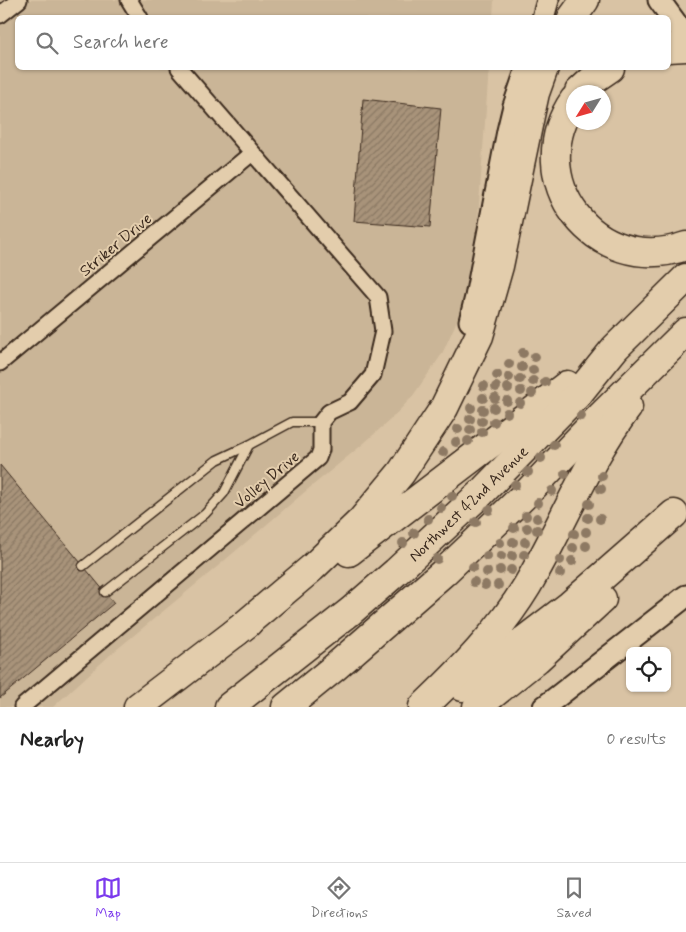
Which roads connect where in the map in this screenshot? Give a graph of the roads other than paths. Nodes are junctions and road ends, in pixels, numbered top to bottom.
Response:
1 (20, 0) edge
2 (129, 0) edge
3 (548, 0) edge
4 (585, 0) edge
5 (659, 0) edge
6 (0, 15) edge
7 (138, 15) edge
8 (544, 15) edge
9 (574, 15) edge
10 (670, 15) edge
11 (671, 16) edge
12 (686, 37) edge
13 (686, 47) edge
14 (671, 48) edge
15 (181, 70) edge
16 (526, 70) edge
17 (543, 70) edge
18 (607, 70) edge
19 (587, 85) edge
20 (566, 113) edge
21 (252, 153) junction
22 (686, 246) edge
23 (686, 278) edge
24 (681, 338) edge
25 (615, 348) junction
26 (0, 363) edge
27 (321, 422) junction
28 (249, 445) junction
29 (401, 473) junction
30 (680, 508) edge
31 (83, 566) dead end
32 (105, 592) dead end
33 (686, 596) edge
34 (234, 633) junction
35 (22, 707) edge
36 (138, 707) edge
37 (229, 707) edge
38 (286, 707) edge
39 (423, 707) edge
40 (436, 707) edge
41 (477, 707) edge
42 (544, 707) edge

1 - 6 street
2 - 7 street
3 - 8 main road
4 - 9 highway
5 - 10 main road
11 - 12 main road
13 - 14 highway
15 - 21 street
16 - 29 main road
17 - 29 highway
18 - 19 highway
20 - 22 highway
21 - 26 street, Striker Drive
21 - 27 street
23 - 25 highway, Northwest 42nd Avenue
24 - 38 highway, Northwest 42nd Avenue
24 - 39 highway
25 - 34 highway
25 - 37 highway, Northwest 42nd Avenue
27 - 28 lane
27 - 35 street, Volley Drive
28 - 31 lane
28 - 32 lane
29 - 34 highway
30 - 40 highway
30 - 41 highway
33 - 42 main road
34 - 36 highway

